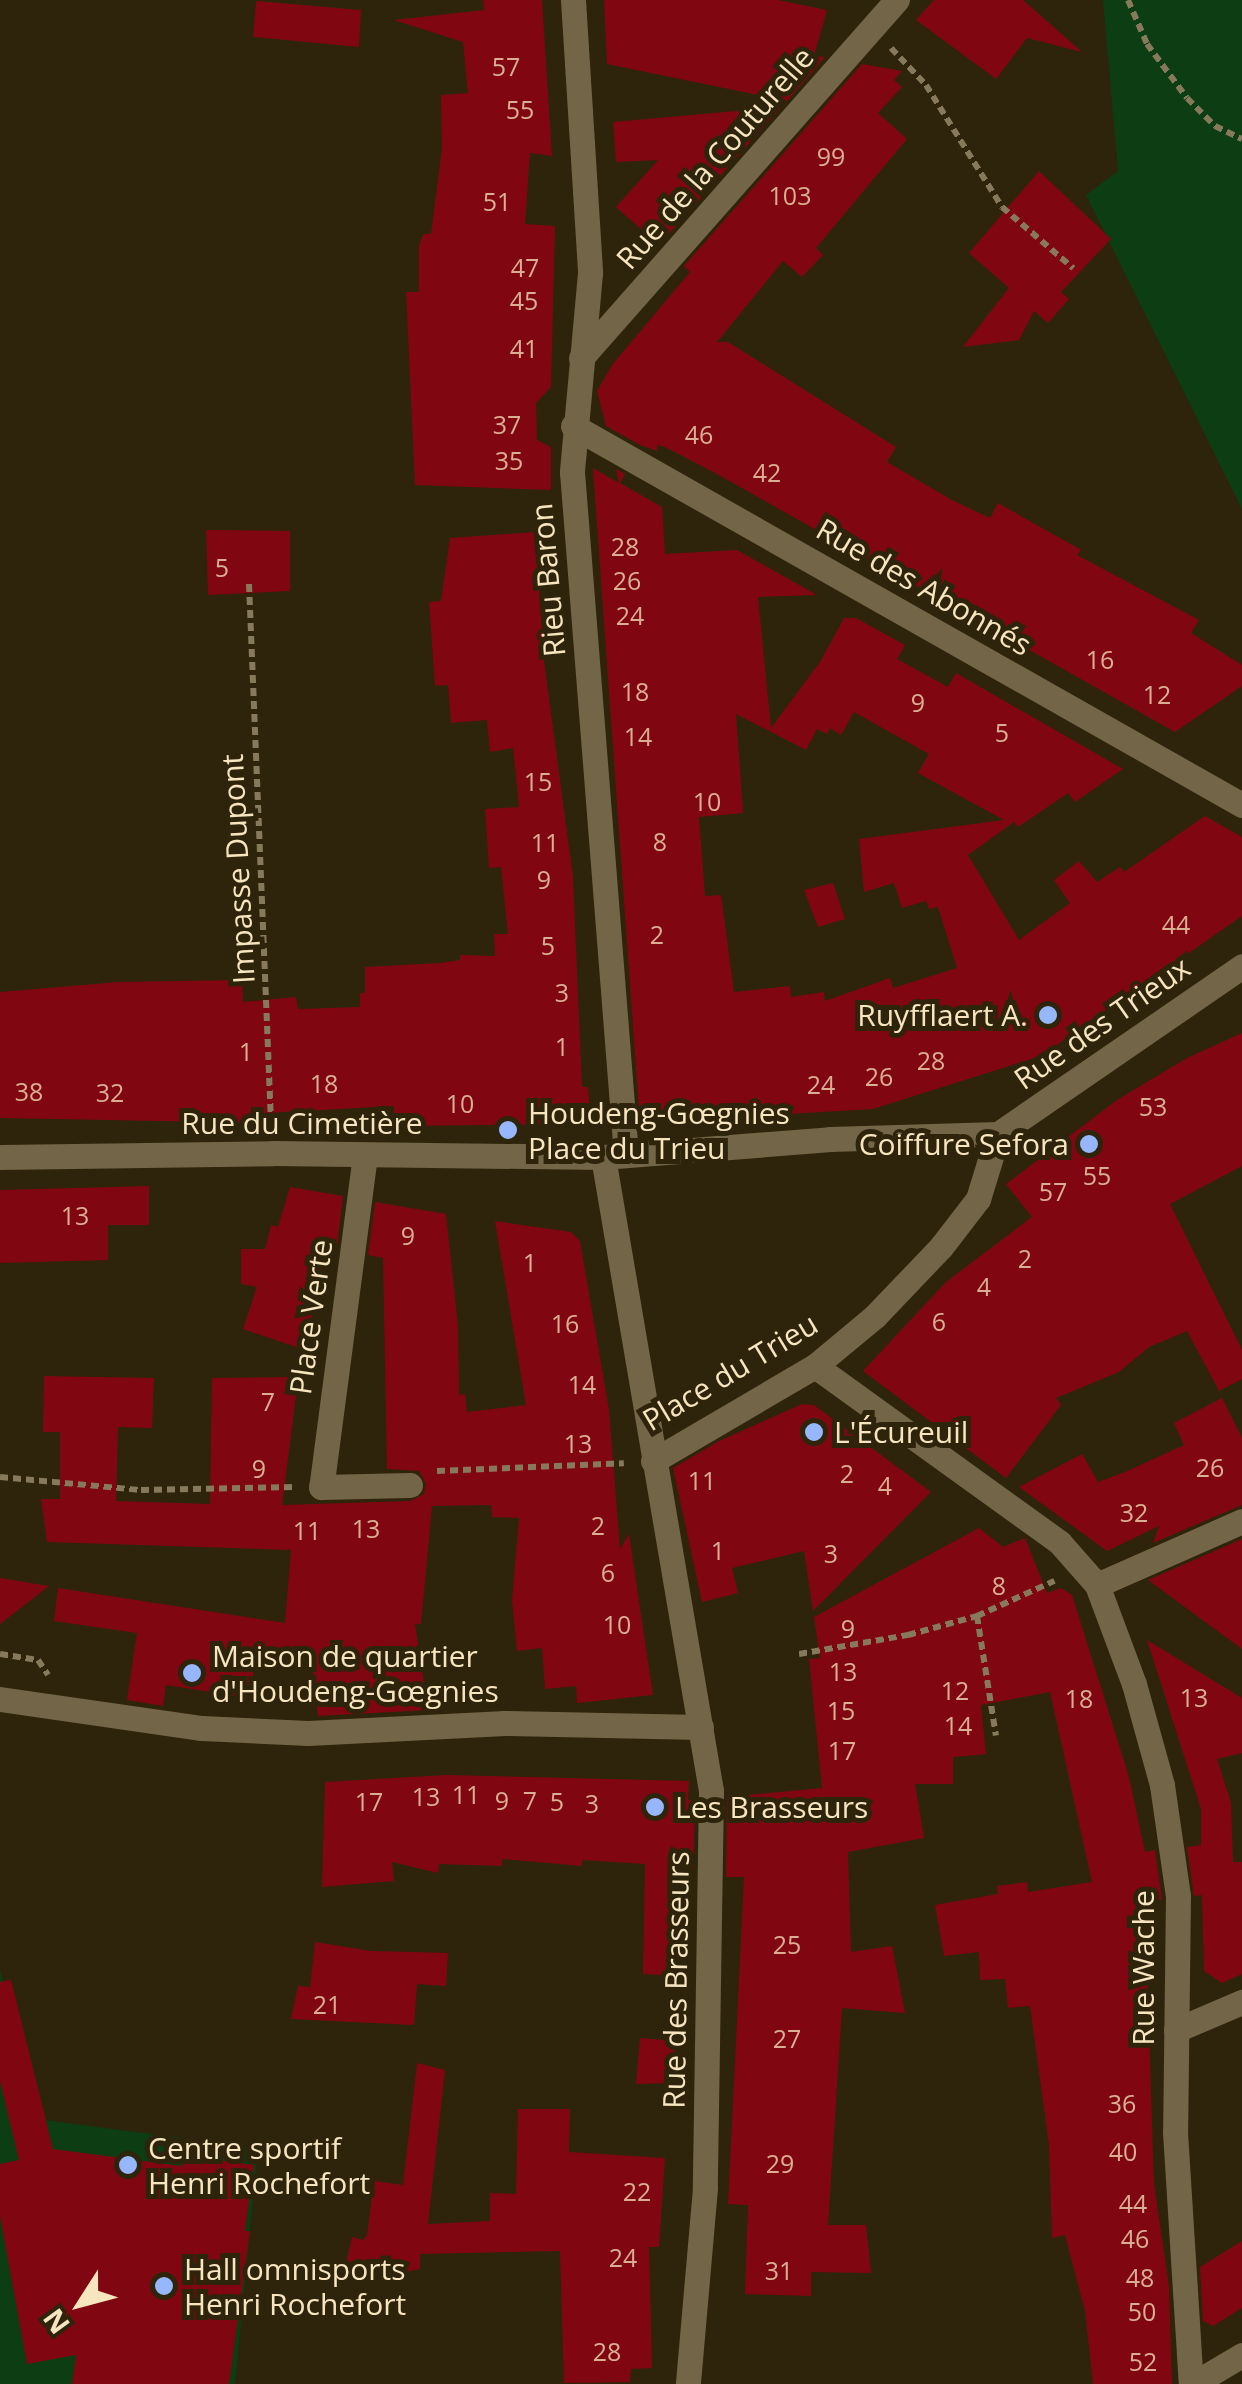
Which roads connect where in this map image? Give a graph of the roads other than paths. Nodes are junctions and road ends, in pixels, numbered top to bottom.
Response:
1 (572, 0) edge
2 (897, 0) edge
3 (581, 358) junction
4 (573, 426) junction
5 (1242, 805) edge
6 (1242, 966) edge
7 (998, 1134) junction
8 (365, 1155) junction
9 (614, 1156) junction
10 (0, 1157) edge
11 (815, 1366) junction
12 (652, 1461) junction
13 (410, 1485) road end
14 (1242, 1521) edge
15 (1090, 1577) junction
16 (0, 1699) edge
17 (701, 1727) junction
18 (1242, 2002) edge
19 (1176, 2030) junction
20 (1242, 2355) edge
21 (688, 2384) edge
22 (1192, 2384) edge

1 - 3 street, Rieu Baron
2 - 3 street, Rue de la Couturelle
3 - 4 street, Rieu Baron
4 - 5 street, Rue des Abonnés
4 - 9 street, Rieu Baron
6 - 7 street, Rue des Trieux
7 - 9 street
7 - 11 street, Place du Trieu
8 - 9 street, Rue du Cimetière
8 - 10 street, Rue du Cimetière
8 - 13 street, Place Verte
9 - 12 street, Place du Trieu
11 - 12 street, Place du Trieu
11 - 15 street, Rue Wache
12 - 17 street, Rue des Brasseurs
14 - 15 street
15 - 19 street, Rue Wache
16 - 17 street
17 - 21 street, Rue des Brasseurs
18 - 19 street
19 - 22 street, Rue Wache
20 - 22 street

